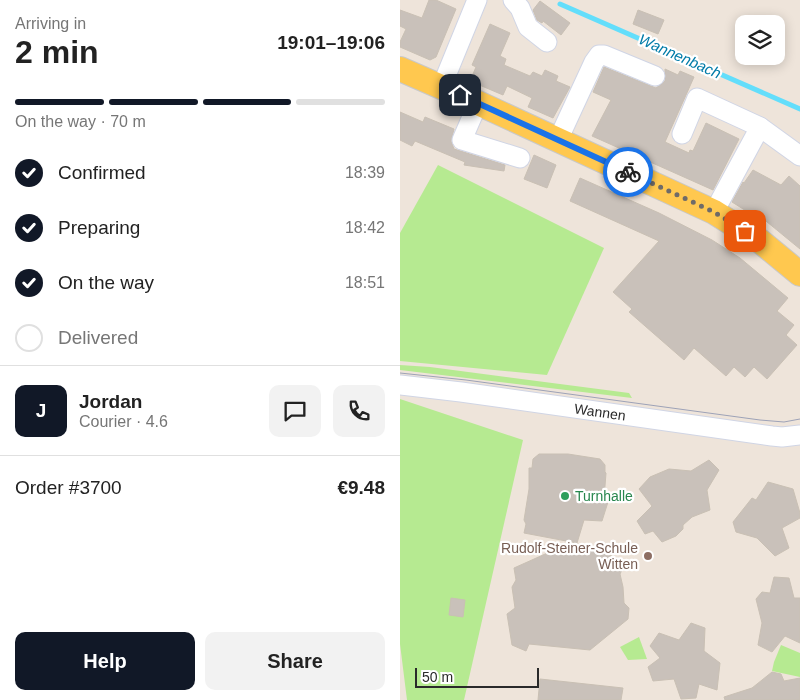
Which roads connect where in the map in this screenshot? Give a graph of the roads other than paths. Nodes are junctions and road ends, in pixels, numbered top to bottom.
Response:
1 (477, 0) edge
2 (513, 0) edge
3 (547, 42) dead end
4 (400, 69) edge
5 (654, 76) dead end
6 (441, 88) junction
7 (478, 103) junction
8 (760, 128) junction
9 (682, 134) dead end
10 (558, 140) junction
11 (800, 156) edge
12 (520, 158) dead end
13 (714, 212) junction
14 (800, 274) edge
15 (400, 385) edge
16 (800, 435) edge

1 - 6 street
2 - 3 street
4 - 6 main road
5 - 10 street
6 - 7 main road
7 - 10 main road
7 - 12 street
8 - 9 street
8 - 11 street
8 - 13 street
10 - 13 main road
13 - 14 main road
15 - 16 street, Wannen

